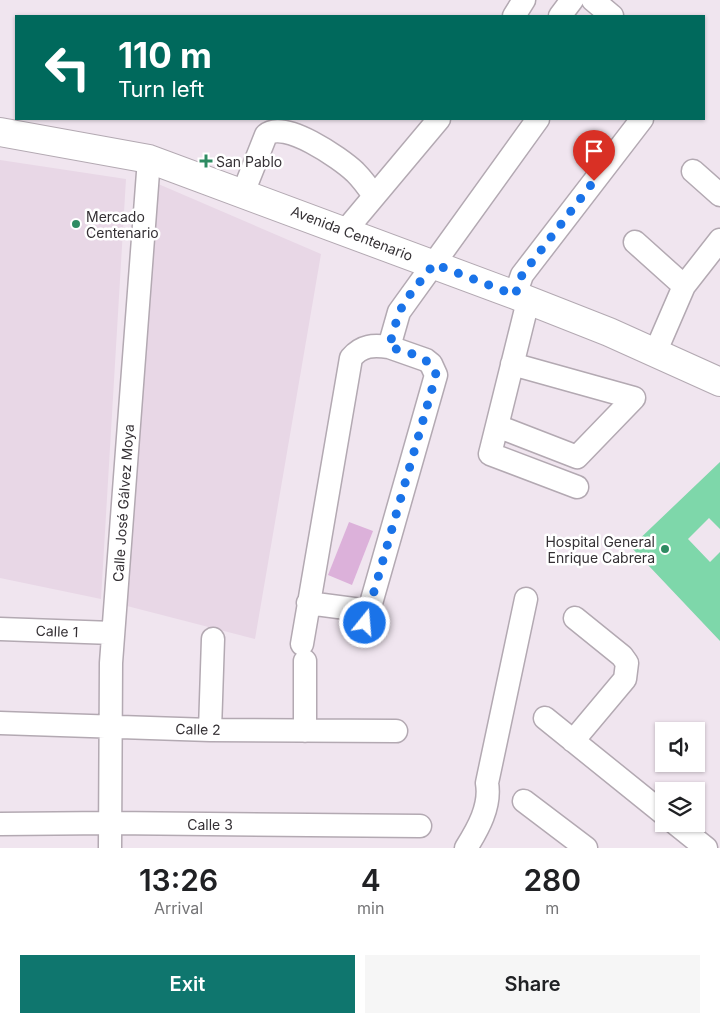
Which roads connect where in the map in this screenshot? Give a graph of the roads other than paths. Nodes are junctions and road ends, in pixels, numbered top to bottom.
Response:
1 (524, 0) edge
2 (572, 0) edge
3 (593, 0) edge
4 (515, 15) edge
5 (561, 15) edge
6 (611, 15) edge
7 (438, 120) edge
8 (537, 120) edge
9 (641, 120) edge
10 (0, 132) edge
11 (149, 158) junction
12 (692, 171) dead end
13 (243, 193) junction
14 (720, 195) edge
15 (374, 196) junction
16 (346, 230) junction
17 (720, 240) edge
18 (635, 242) dead end
19 (434, 264) junction
20 (684, 286) junction
21 (521, 298) junction
22 (389, 347) junction
23 (655, 353) junction
24 (512, 364) junction
25 (720, 382) edge
26 (497, 426) junction
27 (577, 487) dead end
28 (526, 599) dead end
29 (308, 603) junction
30 (369, 611) junction
31 (575, 618) dead end
32 (0, 629) edge
33 (113, 633) junction
34 (362, 634) dead end
35 (213, 639) dead end
36 (545, 718) dead end
37 (0, 723) edge
38 (112, 728) junction
39 (210, 730) junction
40 (305, 730) junction
41 (396, 731) dead end
42 (573, 741) junction
43 (524, 801) dead end
44 (655, 807) edge
45 (111, 823) junction
46 (0, 824) edge
47 (420, 826) dead end
48 (686, 832) edge
49 (110, 848) edge
50 (466, 848) edge
51 (586, 848) edge
52 (706, 848) edge

1 - 4 street
2 - 5 street
3 - 6 street
7 - 15 street
8 - 19 street
9 - 21 street
10 - 11 main road, Avenida Centenario
11 - 13 main road, Avenida Centenario
11 - 33 street, Calle José Gálvez Moya
12 - 14 street
13 - 15 street
13 - 16 main road, Avenida Centenario
15 - 16 street
16 - 19 main road, Avenida Centenario
17 - 20 street
18 - 20 street
19 - 21 main road, Avenida Centenario
19 - 22 street
20 - 23 street
21 - 23 main road, Avenida Centenario
21 - 24 street
22 - 29 street
22 - 30 street
23 - 25 main road, Avenida Centenario
24 - 26 street
24 - 26 street
26 - 27 street
28 - 50 street
29 - 30 street
29 - 40 street
30 - 34 street
31 - 42 street
32 - 33 street, Calle 1
33 - 38 street, Calle José Gálvez Moya
35 - 39 street
36 - 42 street
37 - 38 street, Calle 2
38 - 39 street, Calle 2
38 - 45 street, Calle José Gálvez Moya
39 - 40 street, Calle 2
40 - 41 street, Calle 2
42 - 44 street
43 - 51 street
45 - 46 street, Calle 3
45 - 47 street, Calle 3
45 - 49 street, Calle José Gálvez Moya
48 - 52 street

